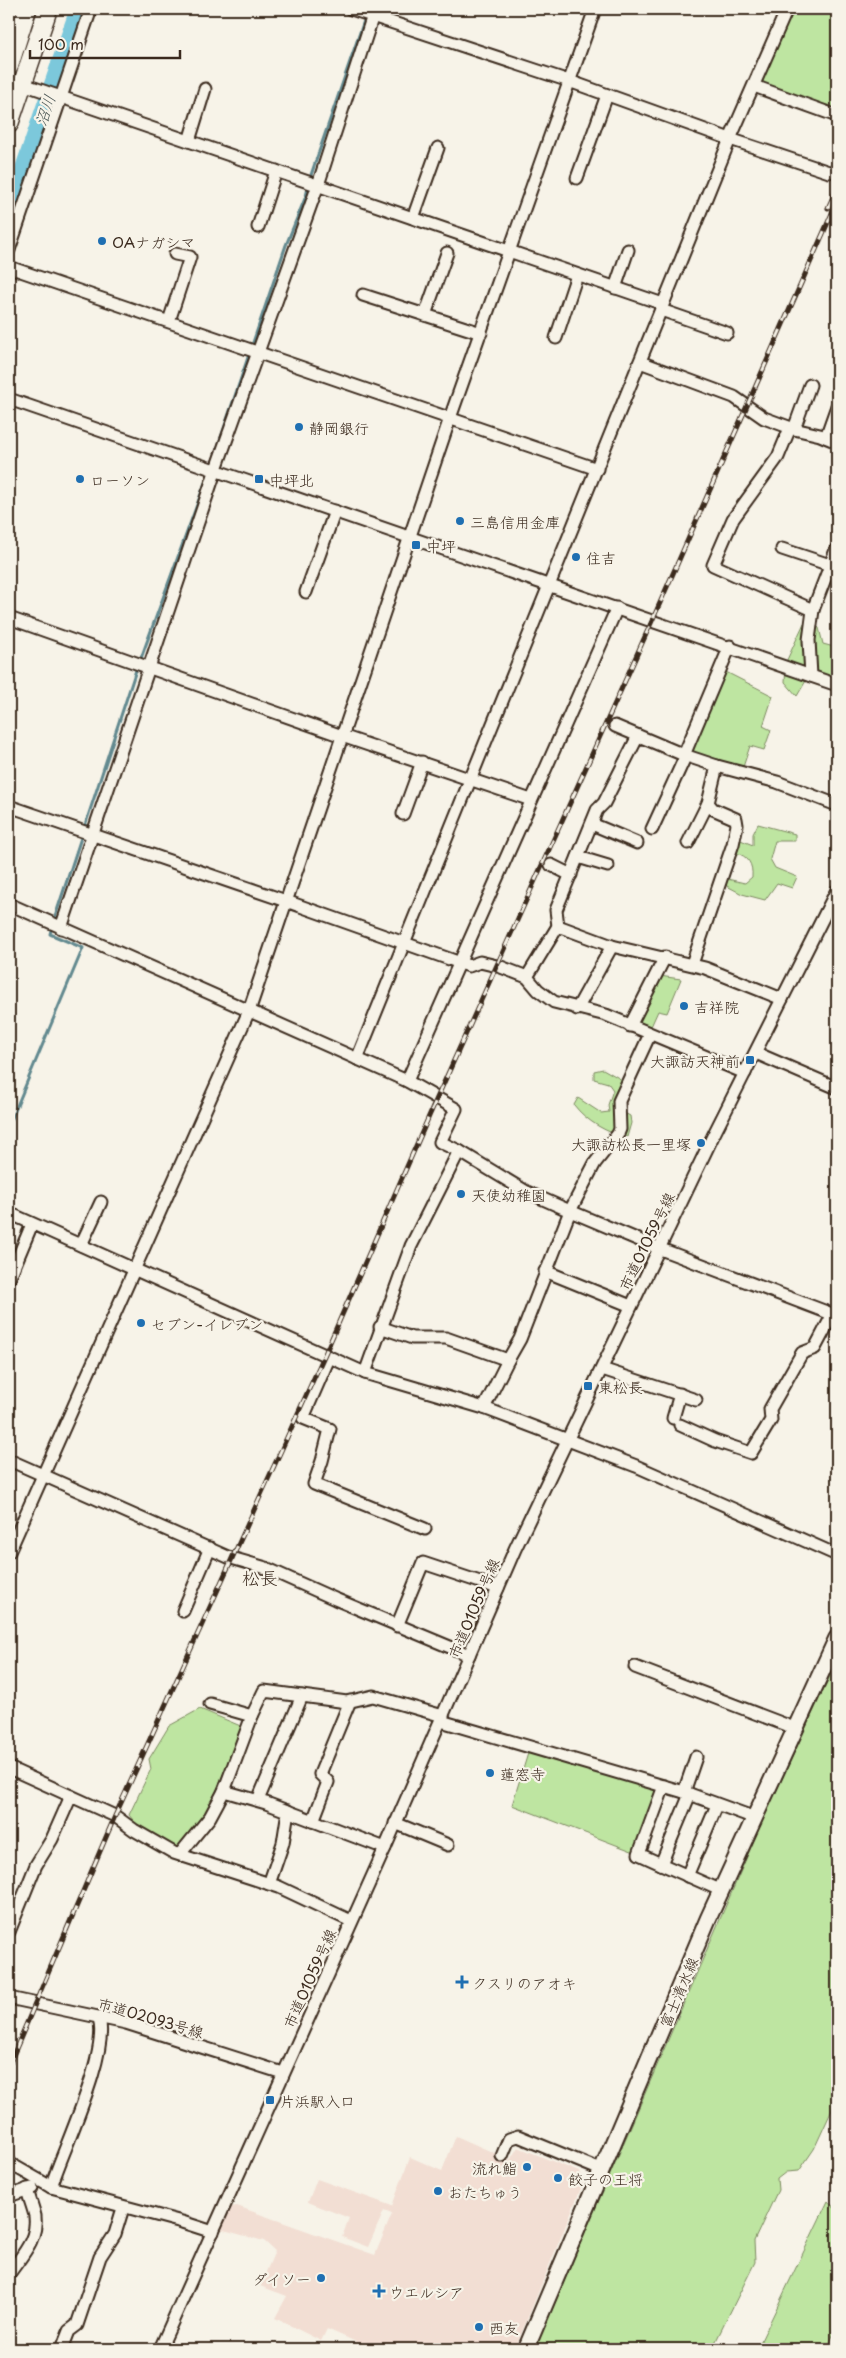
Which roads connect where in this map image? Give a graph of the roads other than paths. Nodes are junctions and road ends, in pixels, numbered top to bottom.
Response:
1 (27, 9) edge
2 (48, 9) edge
3 (91, 9) edge
4 (351, 9) edge
5 (594, 9) edge
6 (787, 9) edge
7 (374, 12) edge
8 (9, 66) edge
9 (569, 81) junction
10 (754, 86) junction
11 (29, 87) junction
12 (205, 89) dead end
13 (608, 95) junction
14 (60, 97) junction
15 (837, 116) edge
16 (9, 124) edge
17 (730, 139) junction
18 (189, 141) junction
19 (438, 148) dead end
20 (276, 171) junction
21 (829, 172) dead end
22 (577, 178) dead end
23 (318, 185) junction
24 (413, 218) junction
25 (258, 227) dead end
26 (9, 250) edge
27 (628, 250) dead end
28 (510, 252) junction
29 (447, 253) dead end
30 (175, 254) dead end
31 (9, 267) edge
32 (577, 275) junction
33 (615, 288) junction
34 (363, 295) dead end
35 (662, 307) junction
36 (425, 315) junction
37 (170, 321) junction
38 (480, 333) junction
39 (727, 333) dead end
40 (556, 338) dead end
41 (258, 351) junction
42 (640, 362) junction
43 (810, 385) dead end
44 (9, 399) edge
45 (837, 406) edge
46 (450, 418) junction
47 (792, 429) junction
48 (826, 437) junction
49 (837, 442) edge
50 (216, 469) junction
51 (596, 469) junction
52 (335, 511) junction
53 (410, 537) junction
54 (782, 549) dead end
55 (837, 551) edge
56 (830, 565) junction
57 (548, 585) junction
58 (306, 592) dead end
59 (617, 608) junction
60 (813, 610) junction
61 (9, 618) edge
62 (730, 646) junction
63 (149, 667) junction
64 (811, 676) junction
65 (837, 685) edge
66 (615, 726) dead end
67 (342, 736) junction
68 (638, 736) junction
69 (685, 755) junction
70 (422, 762) junction
71 (717, 766) junction
72 (472, 778) junction
73 (532, 800) junction
74 (708, 803) junction
75 (837, 805) edge
76 (9, 806) edge
77 (404, 814) dead end
78 (592, 824) junction
79 (652, 829) dead end
80 (93, 836) junction
81 (636, 843) dead end
82 (688, 843) dead end
83 (578, 856) junction
84 (551, 865) dead end
85 (608, 866) dead end
86 (571, 875) junction
87 (837, 890) edge
88 (286, 901) junction
89 (9, 904) edge
90 (558, 926) junction
91 (61, 928) junction
92 (405, 944) junction
93 (612, 946) junction
94 (665, 957) junction
95 (460, 963) junction
96 (692, 964) junction
97 (527, 977) junction
98 (782, 999) junction
99 (577, 1009) junction
100 (249, 1011) junction
101 (630, 1026) junction
102 (650, 1034) junction
103 (756, 1053) junction
104 (357, 1059) junction
105 (744, 1074) junction
106 (407, 1081) junction
107 (837, 1088) edge
108 (459, 1151) junction
109 (101, 1202) dead end
110 (570, 1211) junction
111 (9, 1213) edge
112 (32, 1224) junction
113 (81, 1245) junction
114 (658, 1248) junction
115 (136, 1269) junction
116 (546, 1271) junction
117 (9, 1279) edge
118 (631, 1306) junction
119 (835, 1315) edge
120 (380, 1327) junction
121 (329, 1358) junction
122 (508, 1360) junction
123 (602, 1369) junction
124 (365, 1373) junction
125 (680, 1394) junction
126 (696, 1400) dead end
127 (484, 1408) junction
128 (568, 1440) junction
129 (9, 1460) edge
130 (43, 1475) junction
131 (425, 1529) dead end
132 (210, 1548) junction
133 (9, 1552) edge
134 (837, 1555) edge
135 (498, 1588) junction
136 (183, 1611) dead end
137 (397, 1626) junction
138 (837, 1638) edge
139 (470, 1655) junction
140 (635, 1667) dead end
141 (302, 1696) junction
142 (350, 1701) junction
143 (210, 1704) dead end
144 (252, 1716) junction
145 (442, 1719) junction
146 (794, 1728) junction
147 (696, 1757) dead end
148 (9, 1768) edge
149 (664, 1786) junction
150 (224, 1791) junction
151 (687, 1793) junction
152 (71, 1796) junction
153 (258, 1800) junction
154 (717, 1805) junction
155 (288, 1810) junction
156 (752, 1820) junction
157 (313, 1821) junction
158 (395, 1823) junction
159 (448, 1845) dead end
160 (385, 1848) junction
161 (180, 1854) junction
162 (661, 1864) junction
163 (687, 1876) junction
164 (269, 1884) junction
165 (720, 1890) junction
166 (352, 1922) junction
167 (9, 1932) edge
168 (9, 1998) edge
169 (99, 2018) junction
170 (283, 2073) junction
171 (502, 2156) dead end
172 (9, 2164) edge
173 (601, 2170) junction
174 (51, 2187) junction
175 (27, 2189) junction
176 (9, 2196) edge
177 (123, 2208) junction
178 (212, 2232) junction
179 (9, 2274) edge
180 (62, 2349) edge
181 (160, 2349) edge
182 (526, 2349) edge

1 - 8 highway
2 - 11 highway
3 - 14 street
4 - 7 street
5 - 9 street
6 - 10 street
7 - 9 street
7 - 23 street
9 - 13 street
9 - 28 street
10 - 15 street
10 - 17 street
11 - 14 street
11 - 16 highway
12 - 18 street
13 - 17 street
13 - 22 street
14 - 18 street
14 - 26 street
17 - 21 street
17 - 35 street
18 - 20 street
19 - 24 street
20 - 23 street
20 - 25 street
23 - 24 street
23 - 41 street
24 - 28 street
27 - 33 street
28 - 32 street
28 - 38 street
29 - 36 street
30 - 37 street
31 - 37 street
32 - 33 street
32 - 40 street
33 - 35 street
34 - 36 street
35 - 39 street
35 - 42 street
36 - 38 street
37 - 41 street
38 - 46 street
41 - 46 street
41 - 50 street
42 - 47 street
42 - 51 street
43 - 47 street
44 - 50 street
45 - 48 street
46 - 51 street
46 - 53 street
47 - 48 street
47 - 60 street
48 - 49 street
50 - 52 street
50 - 63 street
51 - 57 street
52 - 53 street
52 - 58 street
53 - 57 street
53 - 67 street
54 - 56 street
55 - 56 street
56 - 60 street
57 - 59 street
57 - 72 street
59 - 62 street
59 - 73 street
60 - 64 street
61 - 63 street
62 - 64 street
62 - 69 street
63 - 67 street
63 - 80 street
64 - 65 street
66 - 68 street
67 - 70 street
67 - 88 street
68 - 69 street
68 - 78 street
69 - 71 street
69 - 79 street
70 - 72 street
70 - 77 street
71 - 74 street
71 - 75 street
72 - 73 street
72 - 92 street
73 - 95 street
74 - 82 street
74 - 96 street
76 - 80 street
78 - 81 street
78 - 83 street
80 - 88 street
80 - 91 street
83 - 85 street
83 - 86 street
84 - 86 street
86 - 90 street
87 - 98 street, 市道01059号線
88 - 92 street
88 - 100 street
89 - 91 street
90 - 93 street
90 - 97 street
91 - 100 street
92 - 95 street
92 - 104 street
93 - 94 street
93 - 99 street
94 - 96 street
94 - 101 street
95 - 97 street
95 - 106 street
96 - 98 street
97 - 99 street
98 - 103 street, 市道01059号線
99 - 101 street
100 - 104 street
100 - 115 street
101 - 102 street
102 - 105 street
102 - 110 street
103 - 105 street, 市道01059号線
103 - 107 street
104 - 106 street
105 - 114 street, 市道01059号線
106 - 108 street
108 - 110 street
108 - 120 street
109 - 113 street
110 - 114 street
110 - 116 street
111 - 112 street
112 - 113 street
112 - 117 street
113 - 115 street
114 - 118 street, 市道01059号線
114 - 119 street
115 - 121 street
115 - 130 street
116 - 118 street
116 - 122 street
118 - 123 street, 市道01059号線
119 - 125 street
120 - 122 street
120 - 124 street
121 - 124 street
121 - 131 street
122 - 127 street
123 - 125 street
123 - 128 street, 市道01059号線
124 - 127 street
125 - 126 street
127 - 128 street
128 - 134 street
128 - 135 street, 市道01059号線
129 - 130 street
130 - 132 street
130 - 133 street
132 - 136 street
132 - 137 street
135 - 137 street
135 - 139 street, 市道01059号線
137 - 139 street
138 - 146 main road, 富士清水線
139 - 145 street, 市道01059号線
140 - 146 street
141 - 142 street
141 - 144 street
141 - 153 street
142 - 145 street
142 - 157 street
143 - 144 street
144 - 150 street
145 - 149 street
145 - 158 street, 市道01059号線
146 - 156 main road, 富士清水線
147 - 151 street
148 - 152 street
149 - 151 street
149 - 162 street
150 - 153 street
150 - 161 street
151 - 154 street
151 - 162 street
152 - 161 street
152 - 167 street
153 - 155 street
154 - 156 street
154 - 163 street
155 - 157 street
155 - 164 street
156 - 165 main road, 富士清水線
157 - 160 street
158 - 159 street
158 - 160 street, 市道01059号線
160 - 166 street, 市道01059号線
161 - 164 street
162 - 163 street
163 - 165 street
164 - 166 street
165 - 173 main road, 富士清水線
166 - 170 street, 市道01059号線
168 - 169 street, 市道02093号線
169 - 170 street, 市道02093号線
169 - 174 street
170 - 178 street, 市道01059号線
171 - 173 street
172 - 174 street
173 - 182 main road, 富士清水線
174 - 175 street
174 - 177 street
175 - 176 street
175 - 179 street
177 - 178 street
177 - 180 street
178 - 181 street, 市道01059号線

